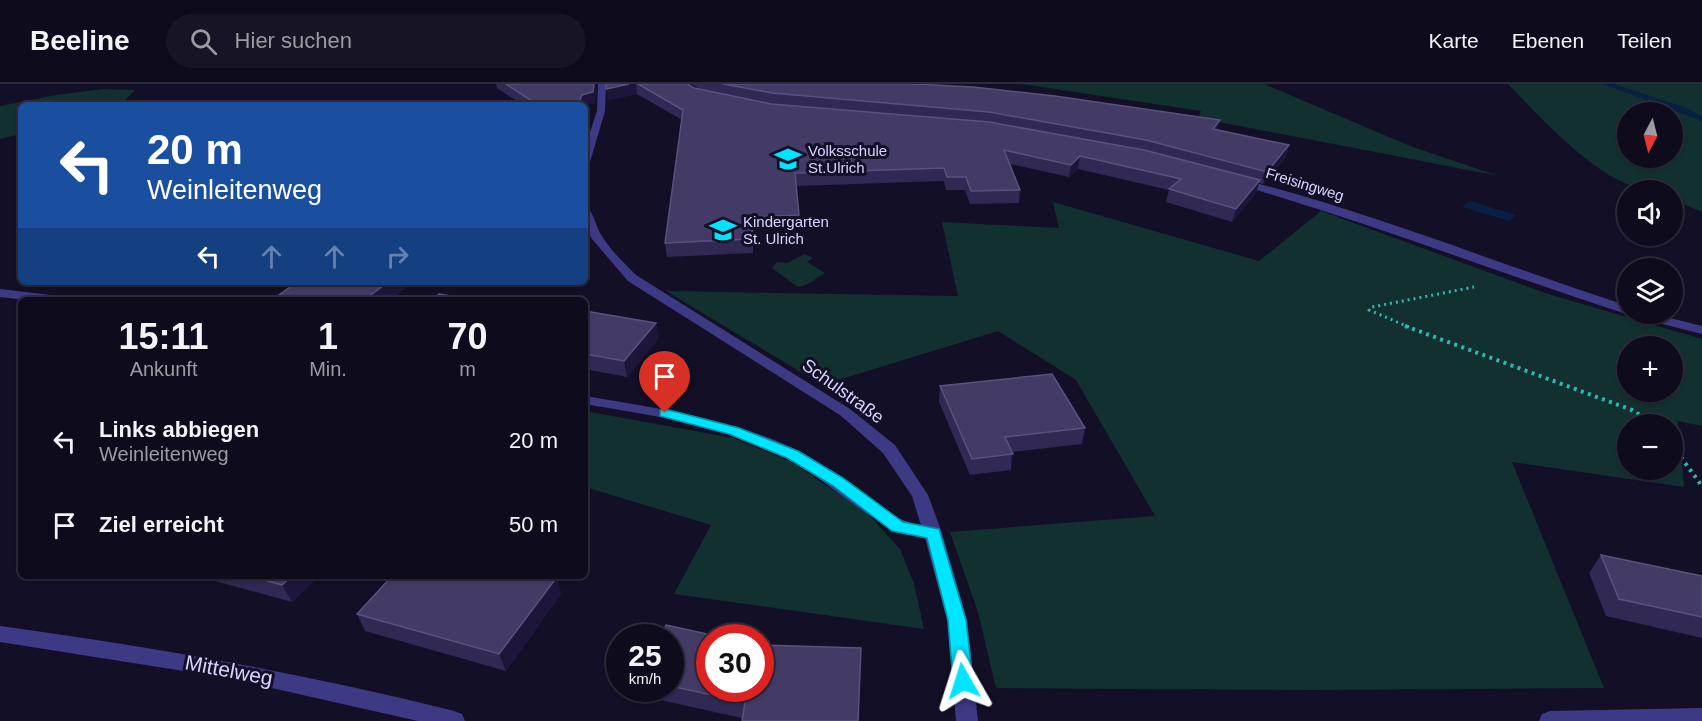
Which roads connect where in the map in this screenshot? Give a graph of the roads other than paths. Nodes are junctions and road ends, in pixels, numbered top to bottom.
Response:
1 (602, 84) edge
2 (588, 152) edge
3 (1232, 179) edge
4 (588, 221) edge
5 (0, 293) edge
6 (34, 297) edge
7 (1617, 306) edge
8 (1679, 324) edge
9 (1702, 330) edge
10 (588, 400) edge
11 (933, 533) junction
12 (0, 634) edge
13 (1702, 717) edge
14 (454, 721) edge
15 (967, 721) edge
16 (1550, 721) edge

1 - 2 street
3 - 7 street, Freisingweg
4 - 11 street, Schulstraße
5 - 6 street
8 - 9 street
10 - 11 street
11 - 15 street, Schulstraße
12 - 14 street, Mittelweg
13 - 16 street

